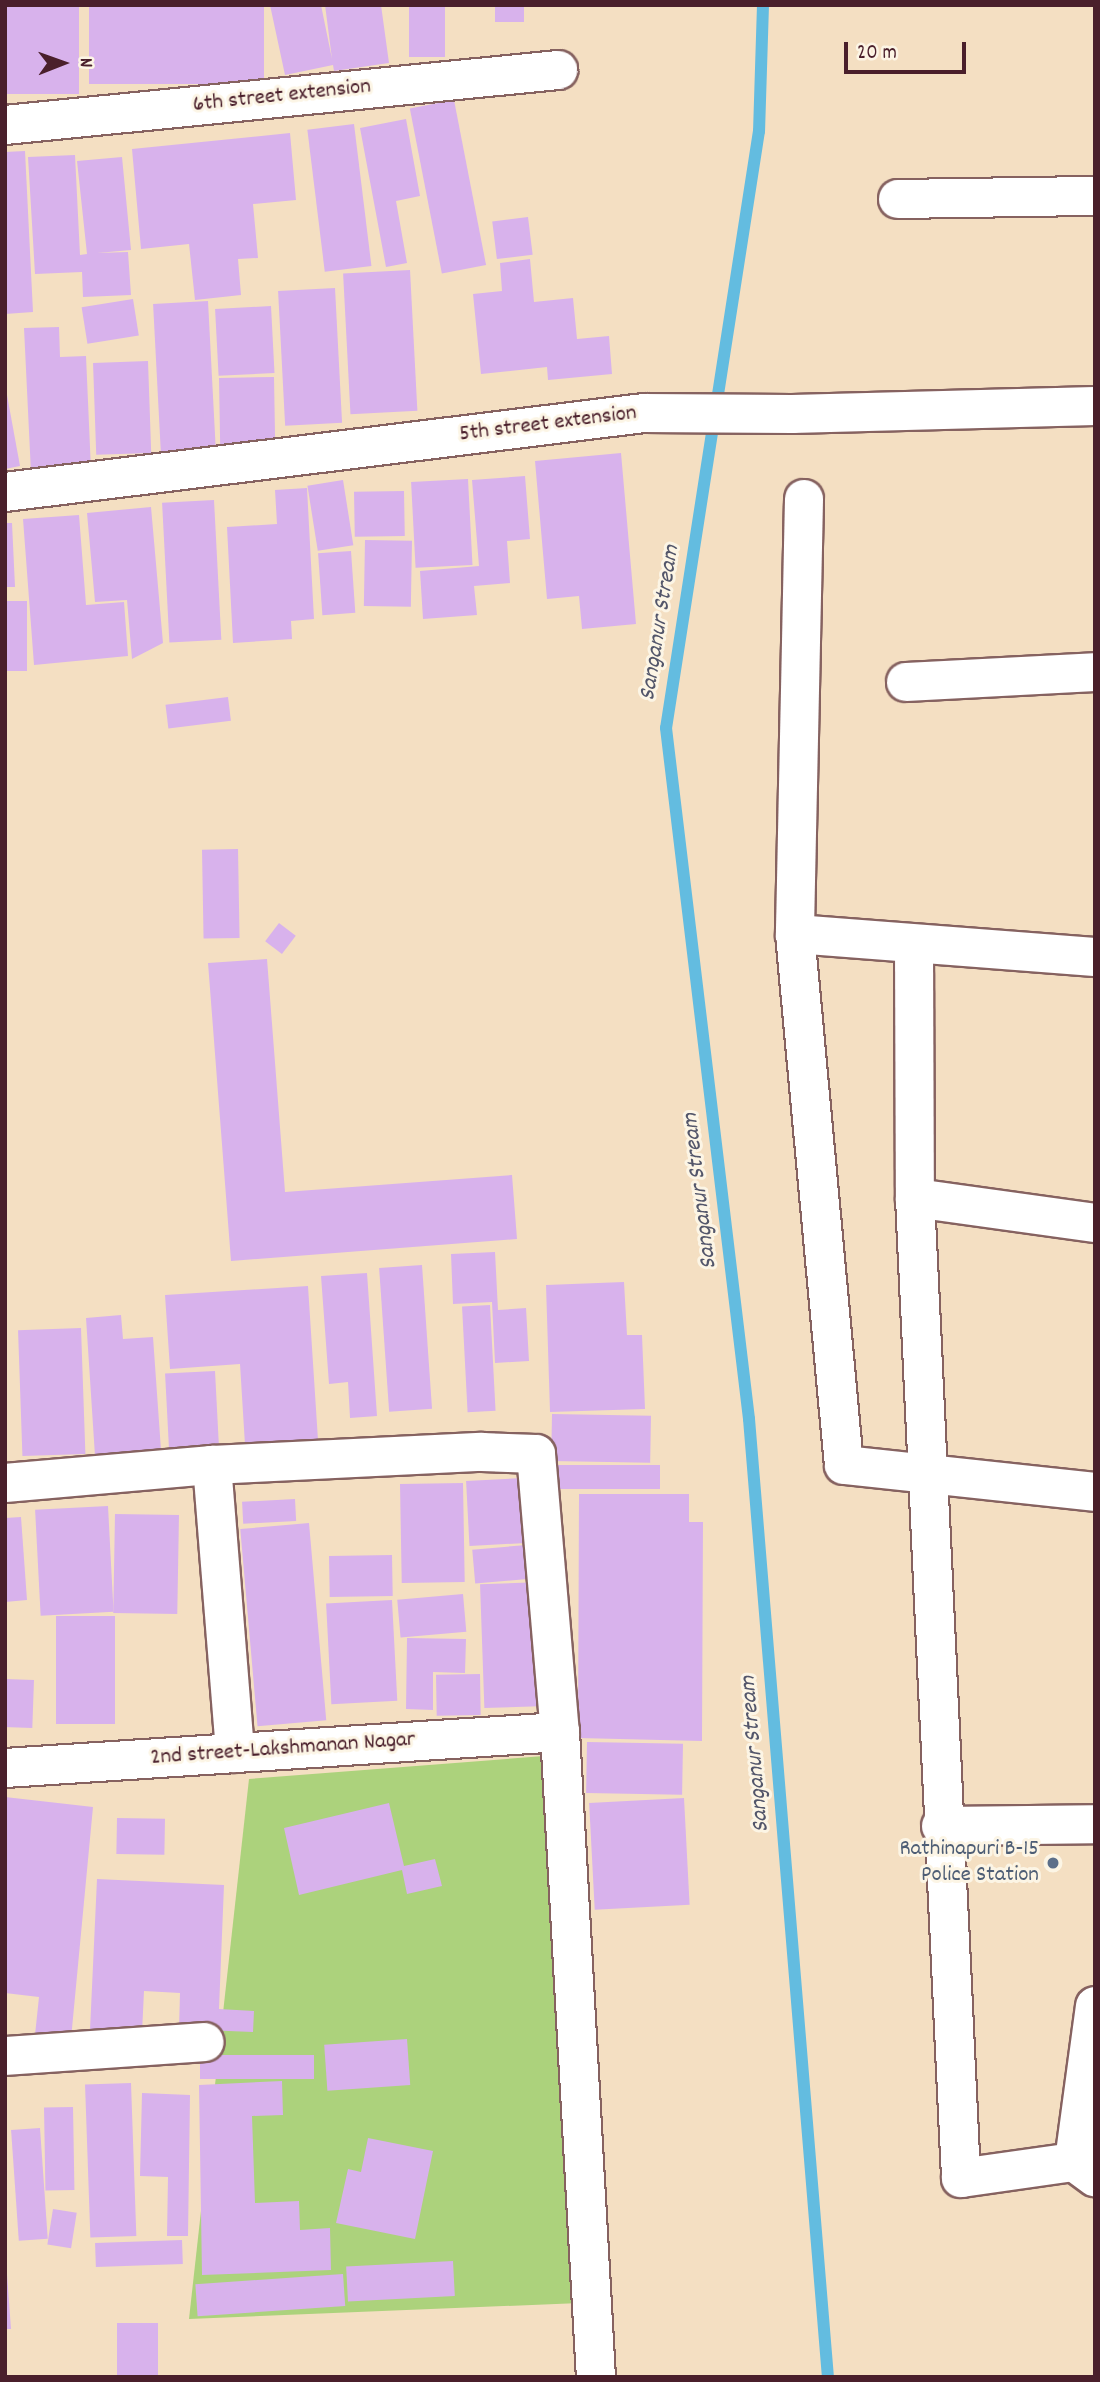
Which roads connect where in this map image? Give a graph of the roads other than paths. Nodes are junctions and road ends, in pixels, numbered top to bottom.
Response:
1 (558, 70) dead end
2 (5, 125) edge
3 (1095, 196) edge
4 (898, 199) dead end
5 (1095, 406) edge
6 (5, 492) edge
7 (804, 499) dead end
8 (1095, 672) edge
9 (906, 682) dead end
10 (795, 934) junction
11 (914, 944) junction
12 (1095, 957) edge
13 (915, 1198) junction
14 (1095, 1223) edge
15 (212, 1465) junction
16 (926, 1474) junction
17 (5, 1483) edge
18 (1095, 1492) edge
19 (560, 1732) junction
20 (235, 1753) junction
21 (5, 1768) edge
22 (1095, 1824) edge
23 (941, 1826) junction
24 (1095, 2006) edge
25 (205, 2042) dead end
26 (5, 2056) edge
27 (1084, 2169) edge
28 (596, 2377) edge

1 - 2 street, 6th street extension
3 - 4 street
5 - 6 street, 5th street extension
7 - 10 street
8 - 9 street
10 - 11 street
10 - 16 street
11 - 12 street
11 - 13 street
13 - 14 street
13 - 16 street
15 - 17 street
15 - 19 street
15 - 20 street
16 - 18 street
16 - 23 street
19 - 20 street, 2nd street-Lakshmanan Nagar
19 - 28 street
20 - 21 street, 2nd street-Lakshmanan Nagar
22 - 23 street
23 - 27 street
24 - 27 street
25 - 26 street

